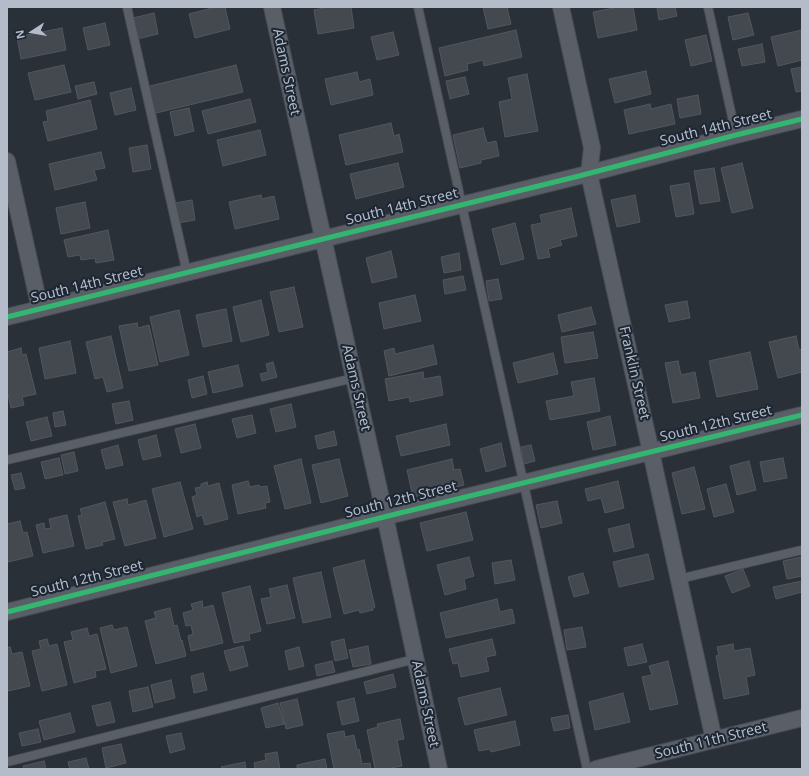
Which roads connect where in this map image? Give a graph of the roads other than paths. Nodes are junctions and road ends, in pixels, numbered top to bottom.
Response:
1 (127, 7) edge
2 (272, 7) edge
3 (418, 7) edge
4 (561, 7) edge
5 (708, 7) edge
6 (802, 119) edge
7 (736, 135) junction
8 (7, 161) edge
9 (589, 174) junction
10 (462, 205) junction
11 (323, 239) junction
12 (187, 273) junction
13 (40, 309) junction
14 (7, 317) edge
15 (354, 378) junction
16 (802, 416) edge
17 (651, 452) junction
18 (7, 460) edge
19 (524, 482) junction
20 (385, 516) junction
21 (802, 550) edge
22 (679, 579) junction
23 (7, 612) edge
24 (415, 660) junction
25 (802, 718) edge
26 (714, 740) junction
27 (7, 762) edge
28 (439, 769) edge
29 (587, 769) edge
30 (596, 769) edge

1 - 12 lane
2 - 11 street, Adams Street
3 - 10 lane
4 - 9 street, Franklin Street
5 - 7 lane
6 - 7 street, South 14th Street
7 - 9 street, South 14th Street
8 - 13 street
9 - 10 street, South 14th Street
9 - 17 street, Franklin Street
10 - 11 street, South 14th Street
10 - 19 lane
11 - 12 street, South 14th Street
11 - 15 street, Adams Street
12 - 13 street, South 14th Street
13 - 14 street, South 14th Street
15 - 18 lane
15 - 20 street, Adams Street
16 - 17 street, South 12th Street
17 - 19 street, South 12th Street
17 - 22 street, Franklin Street
19 - 20 street, South 12th Street
19 - 29 lane
20 - 23 street, South 12th Street
20 - 24 street, Adams Street
21 - 22 lane
22 - 26 street, Franklin Street
24 - 27 lane
24 - 28 street, Adams Street
25 - 26 street, South 11th Street
26 - 30 street, South 11th Street

